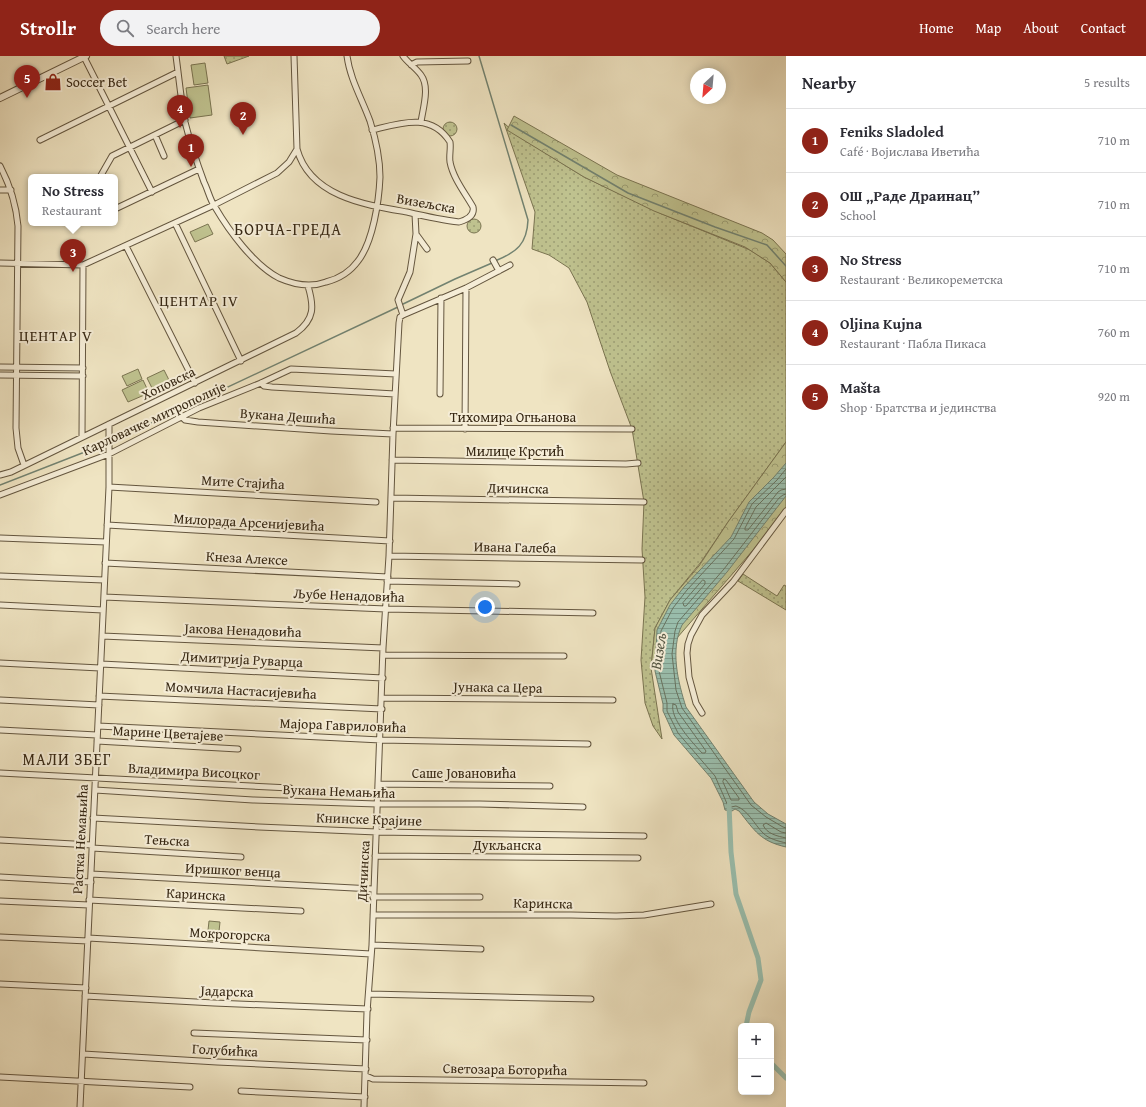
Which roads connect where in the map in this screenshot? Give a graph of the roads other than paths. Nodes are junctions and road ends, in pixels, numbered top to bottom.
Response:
1 (85, 56) edge
2 (176, 56) edge
3 (294, 56) edge
4 (347, 56) edge
5 (403, 56) edge
6 (468, 61) dead end
7 (411, 65) junction
8 (178, 72) junction
9 (0, 98) edge
10 (109, 106) junction
11 (185, 120) junction
12 (421, 122) junction
13 (372, 130) junction
14 (155, 135) junction
15 (40, 140) dead end
16 (130, 148) junction
17 (297, 149) junction
18 (164, 156) dead end
19 (0, 166) edge
20 (199, 169) junction
21 (102, 174) edge
22 (0, 190) edge
23 (11, 190) junction
24 (152, 192) junction
25 (214, 205) junction
26 (377, 207) junction
27 (118, 208) edge
28 (415, 214) junction
29 (175, 223) junction
30 (416, 234) junction
31 (126, 246) junction
32 (428, 249) dead end
33 (0, 263) edge
34 (495, 263) dead end
35 (18, 264) junction
36 (83, 265) junction
37 (510, 265) dead end
38 (499, 271) junction
39 (308, 286) junction
40 (466, 288) junction
41 (441, 298) junction
42 (401, 314) junction
43 (241, 361) junction
44 (0, 367) edge
45 (16, 367) junction
46 (83, 368) junction
47 (396, 374) junction
48 (0, 375) edge
49 (16, 375) junction
50 (83, 376) junction
51 (195, 383) junction
52 (261, 383) junction
53 (395, 394) junction
54 (440, 394) dead end
55 (182, 417) junction
56 (109, 426) junction
57 (465, 429) junction
58 (632, 429) dead end
59 (393, 431) junction
60 (82, 436) junction
61 (109, 454) junction
62 (392, 460) junction
63 (638, 463) dead end
64 (24, 465) junction
65 (0, 475) edge
66 (109, 487) junction
67 (0, 495) edge
68 (391, 498) junction
69 (376, 502) dead end
70 (644, 502) dead end
71 (786, 511) edge
72 (107, 525) junction
73 (0, 538) edge
74 (390, 541) junction
75 (106, 542) junction
76 (389, 556) junction
77 (642, 560) dead end
78 (105, 563) junction
79 (0, 576) edge
80 (388, 579) junction
81 (104, 580) junction
82 (517, 584) dead end
83 (104, 597) junction
84 (0, 605) edge
85 (386, 609) junction
86 (103, 610) junction
87 (593, 613) dead end
88 (102, 636) junction
89 (383, 648) junction
90 (383, 655) junction
91 (564, 656) dead end
92 (0, 663) edge
93 (101, 666) junction
94 (382, 678) junction
95 (99, 696) junction
96 (382, 698) junction
97 (0, 700) edge
98 (613, 700) dead end
99 (99, 705) junction
100 (382, 709) junction
101 (702, 713) dead end
102 (98, 726) junction
103 (0, 730) edge
104 (97, 735) junction
105 (381, 740) junction
106 (97, 741) junction
107 (588, 744) dead end
108 (238, 749) dead end
109 (0, 773) edge
110 (95, 778) junction
111 (378, 784) junction
112 (550, 786) dead end
113 (290, 788) dead end
114 (95, 790) junction
115 (377, 804) junction
116 (583, 807) dead end
117 (94, 818) junction
118 (377, 832) junction
119 (644, 836) dead end
120 (0, 840) edge
121 (92, 847) junction
122 (375, 856) junction
123 (241, 857) dead end
124 (638, 858) dead end
125 (91, 874) junction
126 (0, 877) edge
127 (90, 882) junction
128 (373, 889) junction
129 (373, 897) junction
130 (480, 897) dead end
131 (0, 901) edge
132 (89, 902) junction
133 (711, 904) dead end
134 (301, 911) dead end
135 (373, 915) junction
136 (0, 937) edge
137 (88, 940) junction
138 (372, 945) junction
139 (481, 949) dead end
140 (371, 954) junction
141 (0, 984) edge
142 (86, 988) junction
143 (369, 994) junction
144 (85, 996) junction
145 (590, 999) dead end
146 (368, 1009) junction
147 (194, 1033) dead end
148 (367, 1040) junction
149 (83, 1054) junction
150 (366, 1069) junction
151 (366, 1076) junction
152 (0, 1077) edge
153 (81, 1081) junction
154 (644, 1083) dead end
155 (190, 1087) dead end
156 (241, 1091) dead end
157 (365, 1097) junction
158 (80, 1107) edge
159 (364, 1107) edge

1 - 9 street
1 - 10 street
2 - 8 street
3 - 17 street
4 - 13 street
5 - 7 street
6 - 7 street
7 - 12 street
8 - 10 street
8 - 11 street
10 - 15 street
10 - 16 street
11 - 14 street
11 - 20 street
12 - 13 street, Визељска
12 - 28 street, Визељска
13 - 26 street
14 - 16 street
14 - 18 street
16 - 21 street
16 - 24 street
17 - 25 street
17 - 26 street, Визељска
19 - 23 street
20 - 24 street
20 - 25 street
22 - 23 street
23 - 35 street
24 - 27 street
25 - 29 street
25 - 39 street
26 - 28 street, Визељска
26 - 39 street
28 - 30 street
29 - 31 street
29 - 43 street
30 - 32 street
30 - 42 street
31 - 36 street
31 - 51 street
33 - 35 street
34 - 38 street
35 - 36 street
35 - 45 street
36 - 46 street
37 - 38 street
38 - 40 street
39 - 43 street, Хоповска
40 - 41 street
40 - 57 street
41 - 42 street
41 - 54 street
42 - 47 street, Дичинска
43 - 51 street, Хоповска
44 - 45 street
45 - 46 street
45 - 49 street
46 - 50 street
47 - 52 street, Карловачке митрополије
47 - 53 street, Дичинска
48 - 49 street
49 - 50 street
49 - 64 street
50 - 60 street
51 - 56 street, Хоповска
52 - 53 street
52 - 55 street, Карловачке митрополије
53 - 59 street, Дичинска
55 - 59 street, Вукана Дешића
55 - 61 street, Карловачке митрополије
56 - 60 street, Хоповска
56 - 61 street, Растка Немањића
57 - 58 street, Тихомира Огњанова
57 - 59 street, Тихомира Огњанова
59 - 62 street, Дичинска
60 - 64 street, Хоповска
61 - 66 street, Растка Немањића
61 - 67 street, Карловачке митрополије
62 - 63 street, Милице Крстић
62 - 68 street, Дичинска
64 - 65 street, Хоповска
66 - 69 street, Мите Стајића
66 - 72 street, Растка Немањића
68 - 70 street, Дичинска
68 - 74 street, Дичинска
71 - 101 street
72 - 74 street, Милорада Арсенијевића
72 - 75 street, Растка Немањића
73 - 75 street
74 - 76 street, Дичинска
75 - 78 street, Растка Немањића
76 - 77 street, Ивана Галеба
76 - 80 street, Дичинска
78 - 80 street, Кнеза Алексе
78 - 81 street, Растка Немањића
79 - 81 street
80 - 82 street
80 - 85 street, Дичинска
81 - 83 street, Растка Немањића
83 - 85 street, Љубе Ненадовића
83 - 86 street, Растка Немањића
84 - 86 street
85 - 87 street, Љубе Ненадовића
85 - 89 street, Дичинска
86 - 88 street, Растка Немањића
88 - 89 street, Јакова Ненадовића
88 - 93 street, Растка Немањића
89 - 90 street, Дичинска
90 - 91 street
90 - 94 street, Дичинска
92 - 93 street, Димитрија Руварца
93 - 94 street, Димитрија Руварца
93 - 95 street, Растка Немањића
94 - 96 street, Дичинска
95 - 99 street, Растка Немањића
95 - 100 street, Момчила Настасијевића
96 - 98 street, Јунака са Цера
96 - 100 street, Дичинска
97 - 99 street
99 - 102 street, Растка Немањића
100 - 105 street, Дичинска
102 - 104 street, Растка Немањића
102 - 105 street, Мајора Гавриловића
103 - 104 street
104 - 106 street, Растка Немањића
105 - 107 street, Мајора Гавриловића
105 - 111 street, Дичинска
106 - 108 street, Марине Цветајеве
106 - 110 street, Растка Немањића
109 - 110 street, Владимира Висоцког
110 - 113 street, Владимира Висоцког
110 - 114 street, Растка Немањића
111 - 112 street, Саше Јовановића
111 - 115 street, Дичинска
114 - 115 street, Вукана Немањића
114 - 117 street, Растка Немањића
115 - 116 street, Вукана Немањића
115 - 118 street, Дичинска
117 - 118 street, Книнске Крајине
117 - 121 street, Растка Немањића
118 - 119 street, Книнске Крајине
118 - 122 street, Дичинска
120 - 121 street, Тењска
121 - 123 street, Тењска
121 - 125 street, Растка Немањића
122 - 124 street, Дукљанска
122 - 128 street, Дичинска
125 - 127 street, Растка Немањића
125 - 128 street, Иришког венца
126 - 127 street
127 - 132 street, Растка Немањића
128 - 129 street, Дичинска
129 - 130 street
129 - 135 street, Дичинска
131 - 132 street, Каринска
132 - 134 street, Каринска
132 - 137 street, Растка Немањића
133 - 135 street, Каринска
135 - 138 street, Дичинска
136 - 137 street, Мокрогорска
137 - 140 street, Мокрогорска
137 - 142 street, Растка Немањића
138 - 139 street
138 - 140 street, Дичинска
140 - 143 street, Дичинска
141 - 142 street
142 - 144 street, Растка Немањића
143 - 145 street
143 - 146 street, Дичинска
144 - 146 street, Јадарска
144 - 149 street, Растка Немањића
146 - 148 street, Дичинска
147 - 148 street
148 - 150 street, Дичинска
149 - 150 street, Голубићка
149 - 153 street, Растка Немањића
150 - 151 street, Дичинска
151 - 154 street, Светозара Боторића
151 - 157 street, Дичинска
152 - 153 street
153 - 155 street
153 - 158 street, Растка Немањића
156 - 157 street
157 - 159 street, Дичинска

